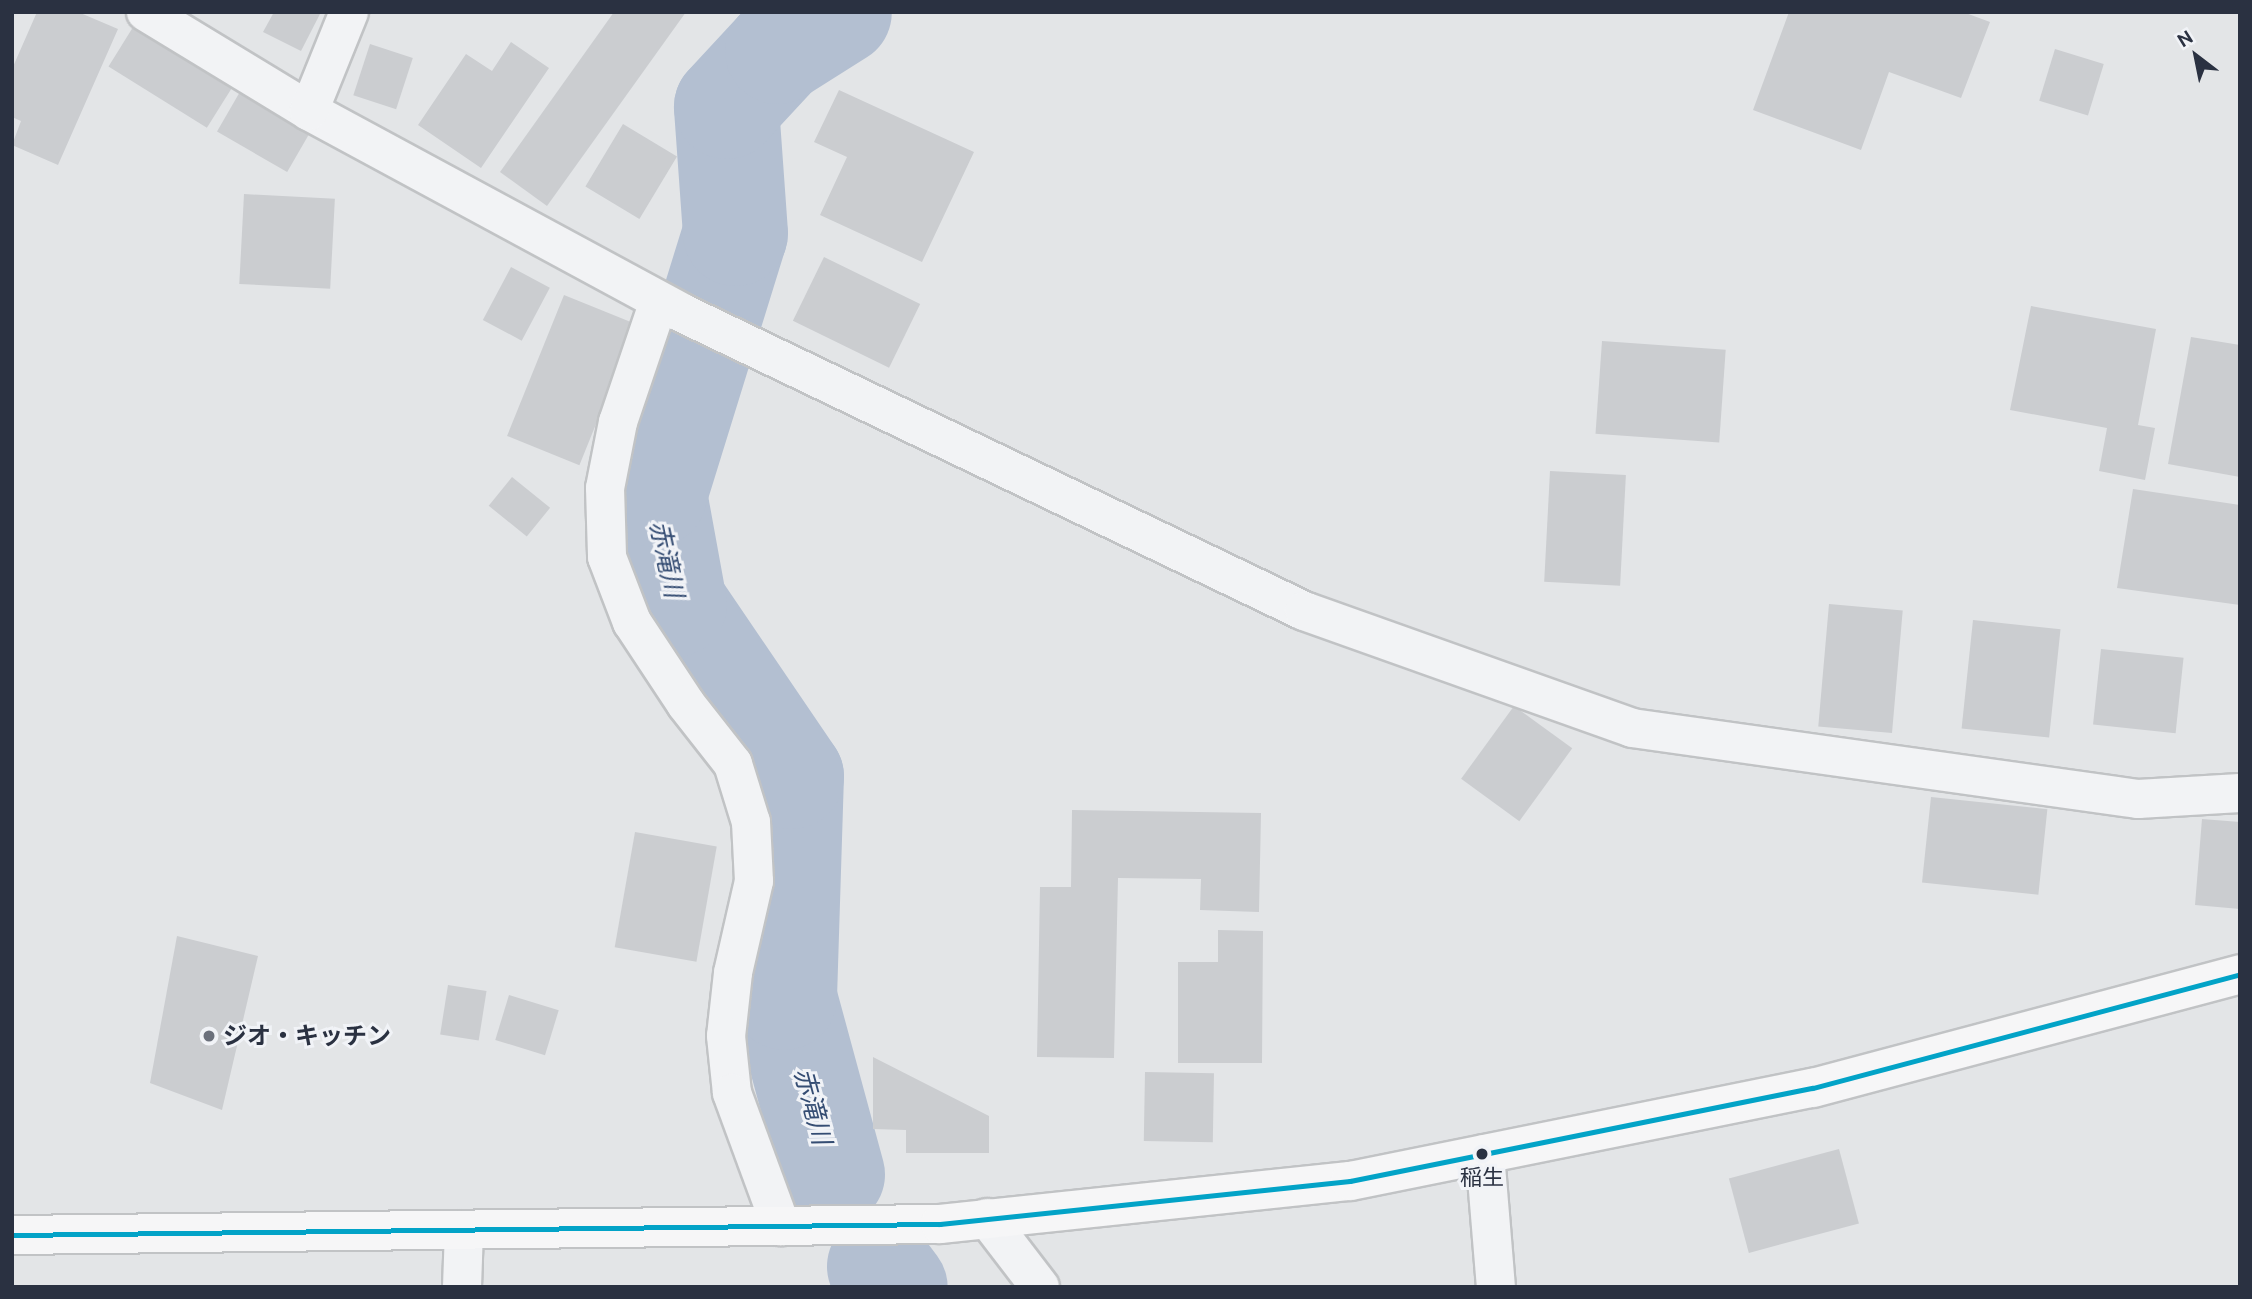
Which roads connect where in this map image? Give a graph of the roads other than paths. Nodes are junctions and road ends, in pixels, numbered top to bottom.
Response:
1 (146, 12) edge
2 (349, 12) edge
3 (309, 111) junction
4 (669, 307) junction
5 (2240, 793) edge
6 (2240, 974) edge
7 (1485, 1154) junction
8 (988, 1218) junction
9 (781, 1226) junction
10 (464, 1230) junction
11 (12, 1236) edge
12 (462, 1287) edge
13 (1040, 1287) edge
14 (1496, 1287) edge

1 - 3 street
2 - 3 street
3 - 4 street
4 - 5 street
4 - 9 street
6 - 7 main road
7 - 8 main road
7 - 14 street
8 - 9 main road
8 - 13 street
9 - 10 main road
10 - 11 main road
10 - 12 street

